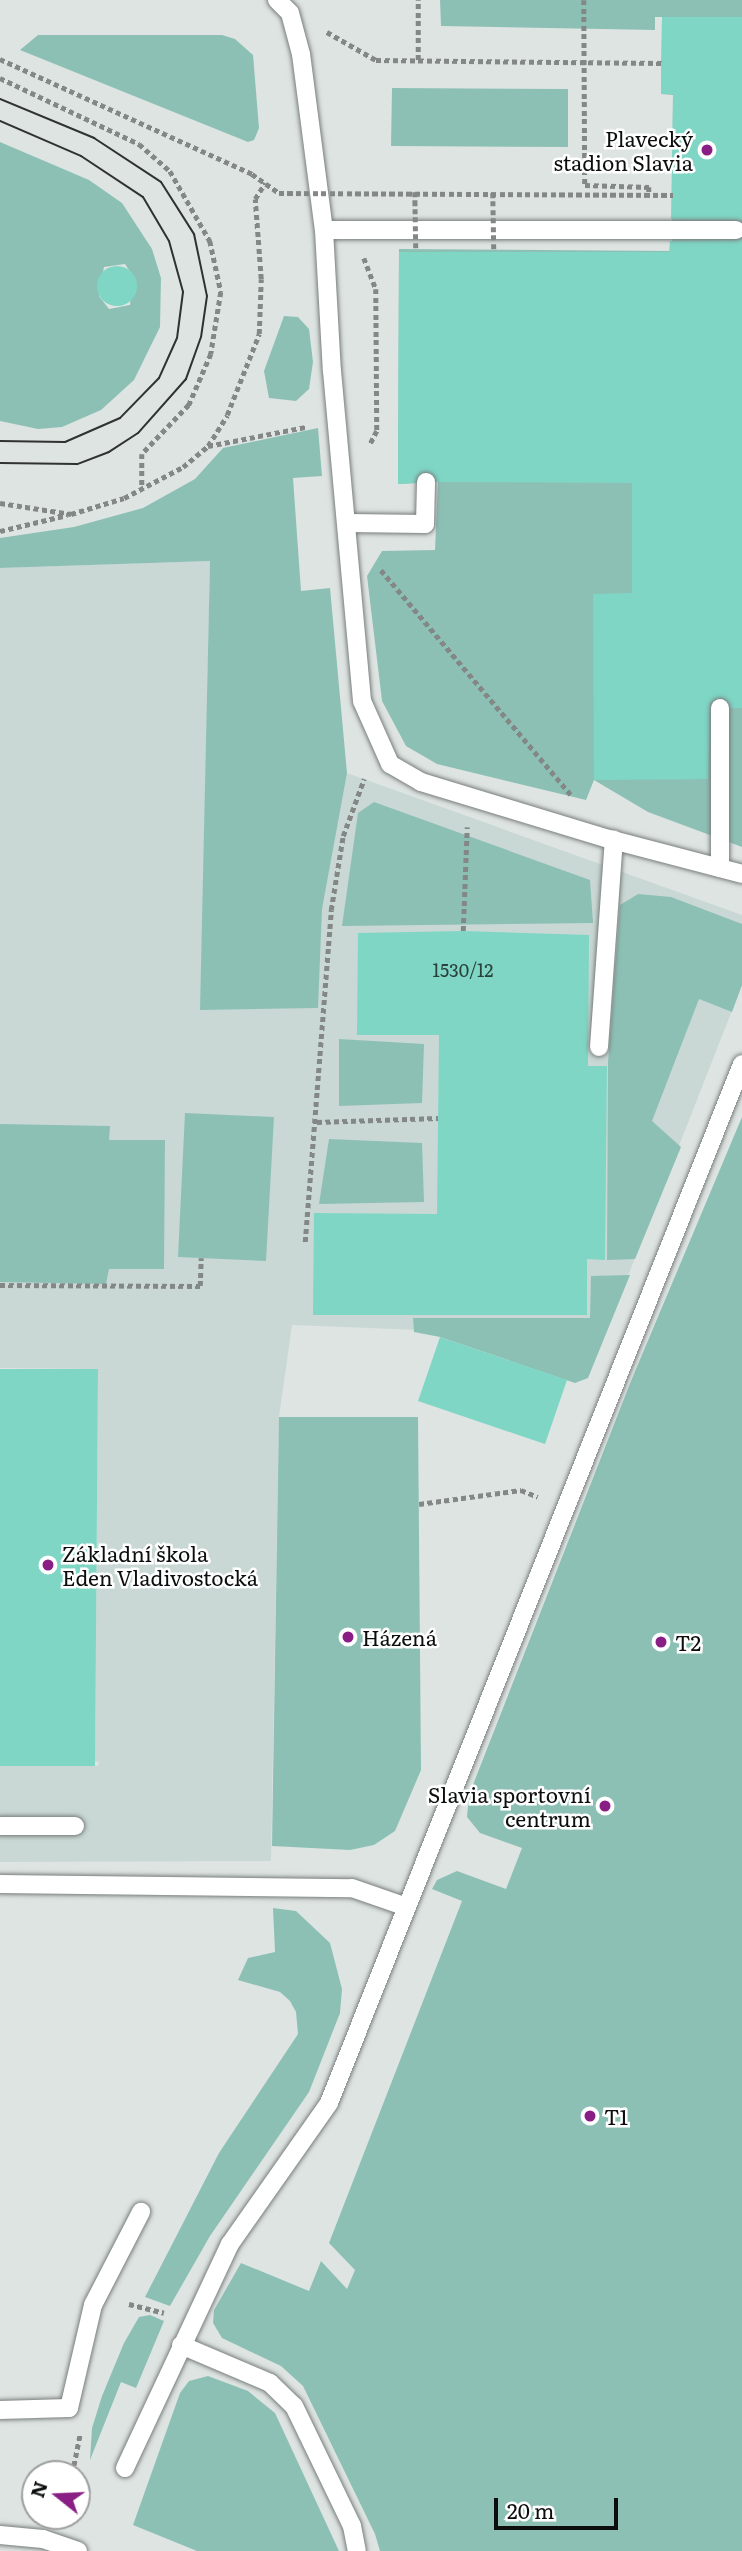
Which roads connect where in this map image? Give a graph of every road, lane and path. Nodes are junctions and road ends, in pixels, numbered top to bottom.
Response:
1 (277, 0) edge
2 (418, 0) edge
3 (584, 0) edge
4 (320, 29) dead end
5 (0, 59) edge
6 (418, 60) junction
7 (584, 62) junction
8 (662, 64) dead end
9 (0, 78) edge
10 (265, 183) junction
11 (415, 192) junction
12 (493, 193) junction
13 (649, 195) junction
14 (673, 195) dead end
15 (324, 230) junction
16 (352, 230) junction
17 (736, 230) dead end
18 (416, 251) dead end
19 (494, 251) dead end
20 (337, 421) junction
21 (208, 446) junction
22 (366, 452) dead end
23 (426, 481) dead end
24 (142, 489) junction
25 (0, 503) edge
26 (71, 514) junction
27 (357, 523) junction
28 (0, 531) edge
29 (720, 708) dead end
30 (380, 739) junction
31 (469, 795) junction
32 (574, 798) dead end
33 (614, 840) junction
34 (720, 868) junction
35 (742, 874) edge
36 (463, 931) dead end
37 (599, 1047) dead end
38 (742, 1064) edge
39 (438, 1118) dead end
40 (317, 1122) junction
41 (305, 1242) dead end
42 (201, 1258) dead end
43 (0, 1285) edge
44 (419, 1504) dead end
45 (566, 1507) junction
46 (0, 1826) edge
47 (75, 1826) dead end
48 (0, 1884) edge
49 (407, 1907) junction
50 (141, 2212) dead end
51 (138, 2304) dead end
52 (167, 2315) dead end
53 (181, 2345) junction
54 (0, 2410) edge
55 (79, 2455) dead end
56 (77, 2460) edge
57 (125, 2468) dead end
58 (0, 2535) edge
59 (78, 2551) edge
60 (357, 2551) edge

1 - 15 lane
2 - 6 path
3 - 7 path
4 - 6 path
5 - 10 path
6 - 7 path
7 - 8 path
7 - 13 path, bridge
9 - 24 path
10 - 11 path, bridge
10 - 21 path
11 - 12 path, bridge
11 - 18 path, bridge
12 - 13 path, bridge
12 - 19 path, bridge
13 - 14 path, bridge
15 - 16 lane
15 - 20 lane
16 - 17 lane
16 - 22 path
20 - 21 path
20 - 27 lane
21 - 24 path
23 - 27 lane
24 - 26 path
25 - 26 path
26 - 28 path
27 - 30 lane
27 - 32 path
29 - 34 lane
30 - 31 lane
30 - 40 path
31 - 33 lane
31 - 36 path
33 - 34 lane
33 - 37 lane
34 - 35 lane
38 - 45 lane
39 - 40 path
40 - 41 path
42 - 43 path
44 - 45 path
45 - 49 lane
46 - 47 lane
48 - 49 lane
49 - 53 lane
50 - 54 lane
51 - 52 path
53 - 57 lane
53 - 60 lane
55 - 56 path
58 - 59 lane

